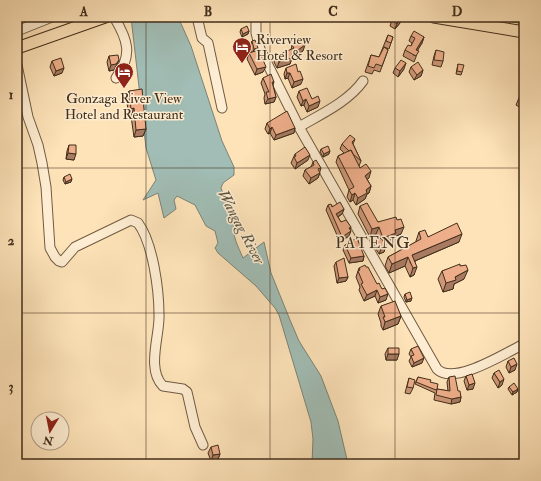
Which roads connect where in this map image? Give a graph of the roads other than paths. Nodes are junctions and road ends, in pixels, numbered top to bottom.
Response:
1 (52, 17) edge
2 (106, 17) edge
3 (114, 17) edge
4 (197, 17) edge
5 (256, 17) edge
6 (434, 17) edge
7 (17, 31) edge
8 (524, 32) edge
9 (17, 48) edge
10 (17, 65) edge
11 (116, 78) dead end
12 (363, 81) dead end
13 (222, 108) dead end
14 (299, 127) junction
15 (524, 344) edge
16 (203, 445) dead end

1 - 7 street
2 - 9 main road
3 - 11 street
4 - 13 street
5 - 14 street
6 - 8 main road
10 - 16 street
12 - 14 street
14 - 15 street

